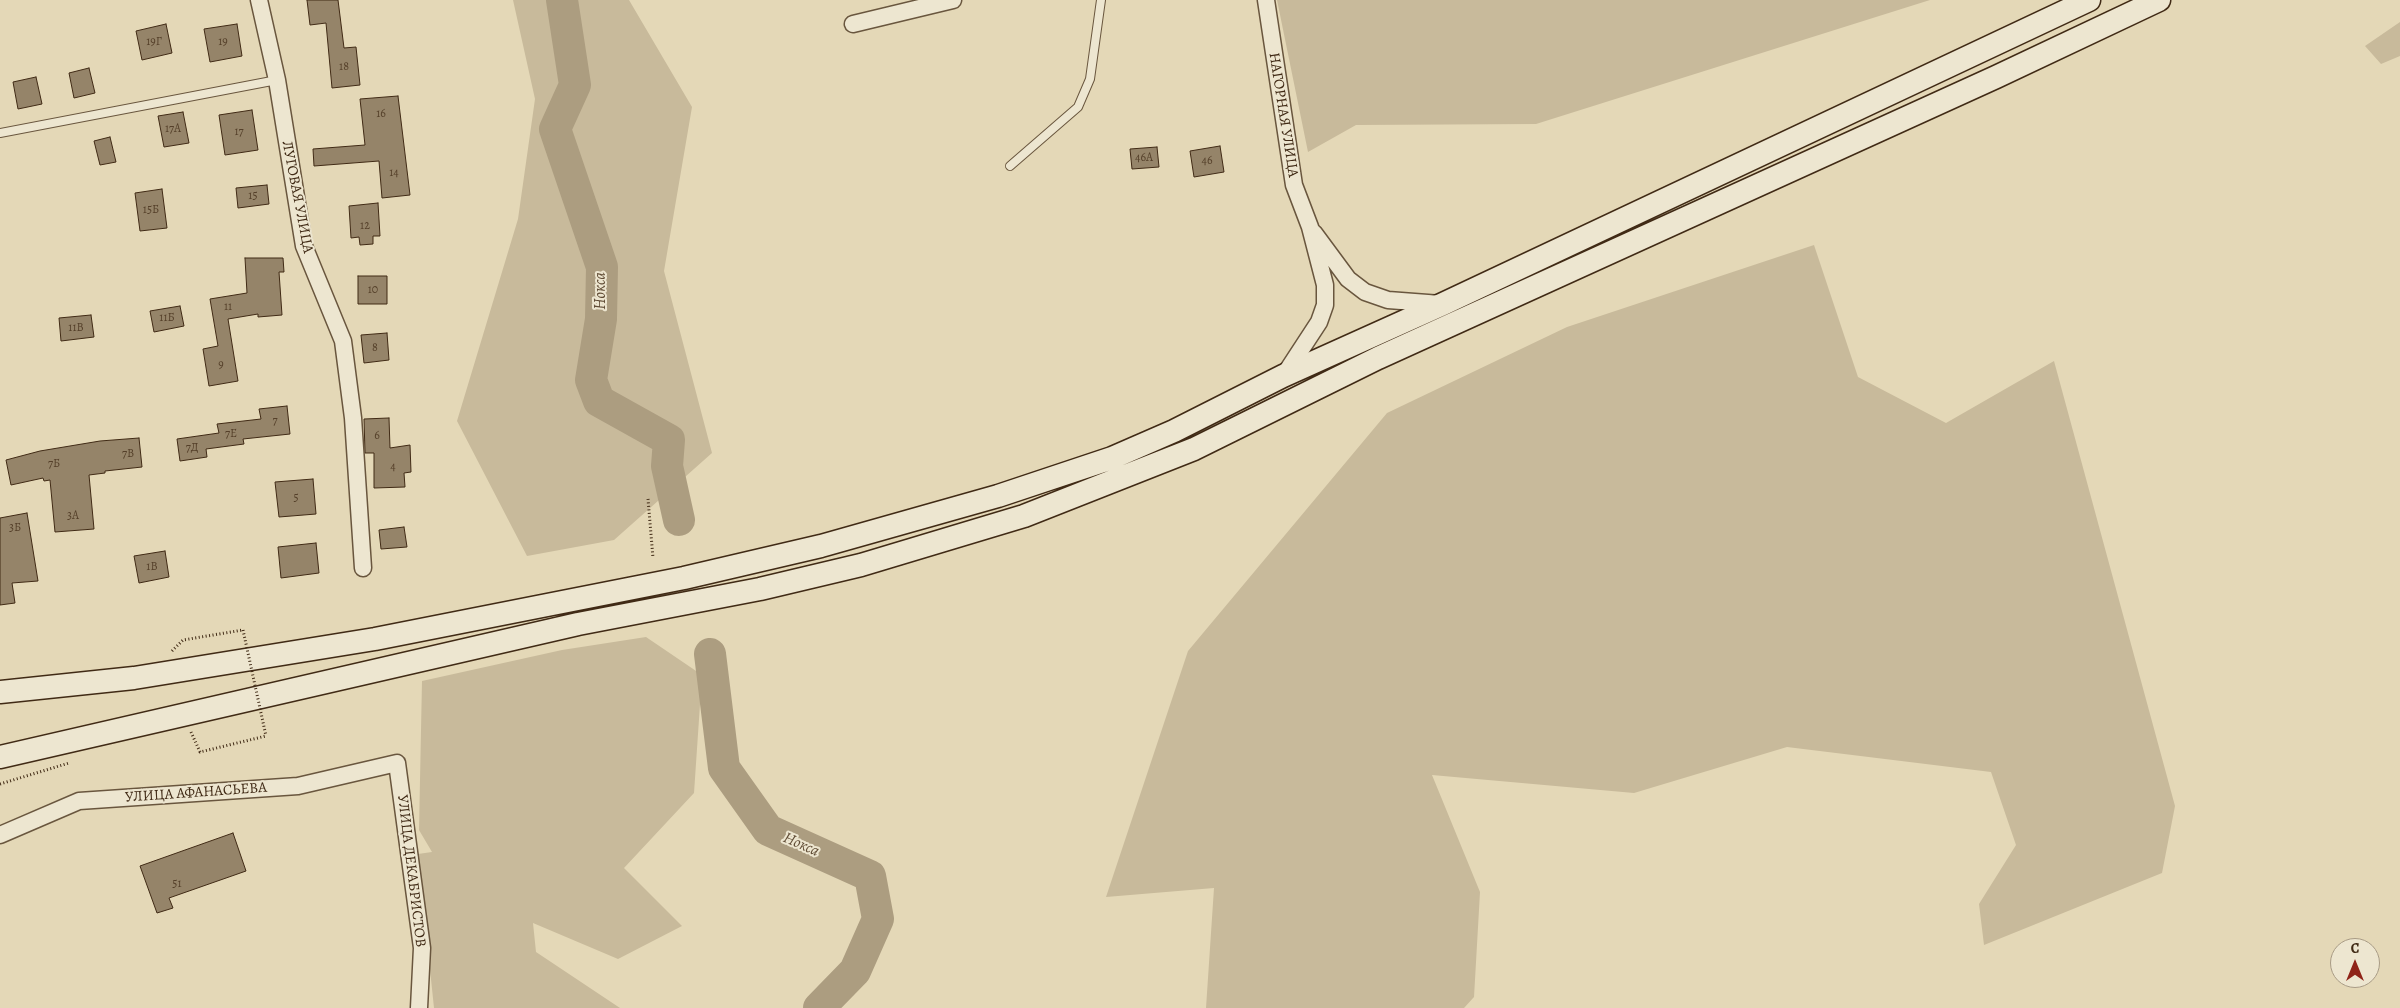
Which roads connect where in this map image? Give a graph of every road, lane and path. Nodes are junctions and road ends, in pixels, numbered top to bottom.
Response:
1 (259, 0) edge
2 (953, 0) edge
3 (1102, 0) edge
4 (1266, 0) edge
5 (2159, 0) edge
6 (2086, 1) edge
7 (853, 24) dead end
8 (277, 80) junction
9 (0, 133) edge
10 (1010, 166) dead end
11 (1310, 227) junction
12 (1444, 304) junction
13 (1283, 376) junction
14 (648, 499) dead end
15 (653, 558) dead end
16 (363, 568) dead end
17 (162, 653) dead end
18 (0, 692) edge
19 (200, 752) dead end
20 (0, 757) edge
21 (397, 763) joint
22 (0, 835) edge
23 (419, 1008) edge

1 - 8 street, ЛУГОВАЯ УЛИЦА
2 - 7 street
3 - 10 lane
4 - 11 street, НАГОРНАЯ УЛИЦА
5 - 20 main road
6 - 12 main road
8 - 9 lane
8 - 16 street, ЛУГОВАЯ УЛИЦА
11 - 12 street
11 - 13 street
12 - 13 main road
13 - 18 main road
14 - 15 path
17 - 19 path, bridge
21 - 22 street, УЛИЦА АФАНАСЬЕВА
21 - 23 street, УЛИЦА ДЕКАБРИСТОВ

